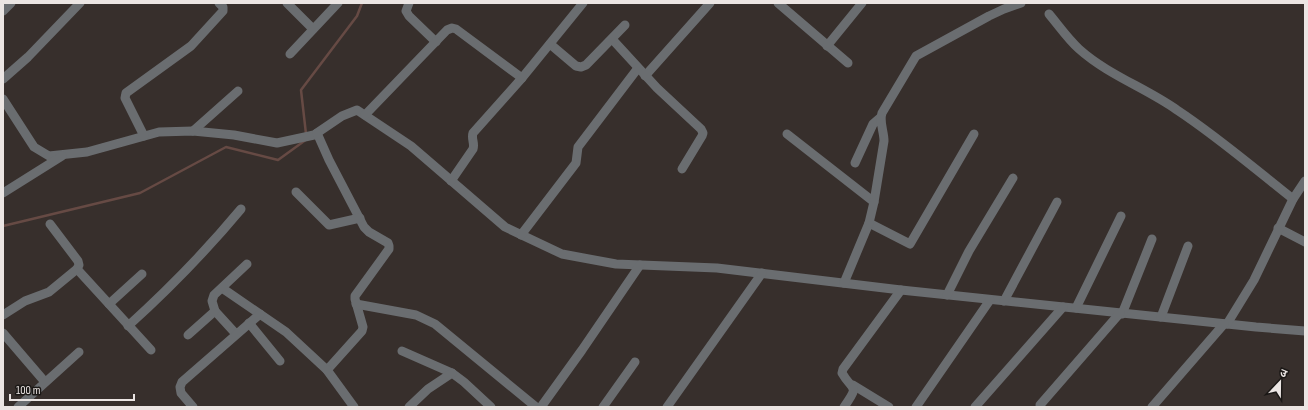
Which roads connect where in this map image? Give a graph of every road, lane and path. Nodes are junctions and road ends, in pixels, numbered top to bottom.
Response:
1 (10, 3) edge
2 (80, 3) edge
3 (219, 3) edge
4 (287, 3) edge
5 (338, 3) edge
6 (409, 3) edge
7 (582, 3) edge
8 (710, 3) edge
9 (862, 3) edge
10 (1021, 3) edge
11 (783, 5) edge
12 (3, 10) edge
13 (1049, 14) dead end
14 (625, 26) dead end
15 (313, 29) junction
16 (612, 39) junction
17 (436, 42) junction
18 (550, 44) junction
19 (827, 46) junction
20 (290, 54) dead end
21 (848, 63) dead end
22 (638, 68) junction
23 (645, 76) junction
24 (522, 78) junction
25 (3, 79) edge
26 (238, 91) dead end
27 (3, 99) edge
28 (13, 114) junction
29 (3, 115) edge
30 (365, 115) junction
31 (880, 118) junction
32 (193, 131) junction
33 (315, 134) junction
34 (786, 134) dead end
35 (974, 134) dead end
36 (144, 136) junction
37 (65, 154) junction
38 (855, 163) dead end
39 (682, 169) dead end
40 (1013, 178) dead end
41 (451, 181) junction
42 (1305, 181) edge
43 (296, 192) dead end
44 (3, 193) edge
45 (1293, 199) junction
46 (874, 202) junction
47 (1057, 202) dead end
48 (241, 209) dead end
49 (1121, 216) dead end
50 (360, 218) junction
51 (50, 224) dead end
52 (869, 224) junction
53 (1278, 228) junction
54 (521, 235) junction
55 (1152, 239) dead end
56 (1305, 242) edge
57 (1188, 246) dead end
58 (247, 264) dead end
59 (640, 265) junction
60 (77, 269) junction
61 (762, 273) junction
62 (142, 274) dead end
63 (844, 283) junction
64 (222, 288) junction
65 (901, 290) junction
66 (947, 295) junction
67 (990, 300) junction
68 (1004, 301) junction
69 (109, 304) junction
70 (356, 304) junction
71 (1063, 307) junction
72 (1076, 308) junction
73 (215, 311) junction
74 (1121, 313) junction
75 (260, 314) junction
76 (3, 315) edge
77 (1160, 317) junction
78 (249, 323) junction
79 (1226, 324) junction
80 (128, 326) junction
81 (1305, 331) edge
82 (3, 333) edge
83 (236, 334) junction
84 (188, 335) dead end
85 (151, 350) dead end
86 (402, 351) dead end
87 (79, 352) dead end
88 (280, 361) dead end
89 (635, 362) dead end
90 (327, 370) junction
91 (452, 373) junction
92 (45, 382) junction
93 (853, 385) junction
94 (350, 405) edge
95 (1040, 405) dead end
96 (18, 407) edge
97 (193, 407) edge
98 (409, 407) edge
99 (491, 407) edge
100 (536, 407) edge
101 (541, 407) edge
102 (603, 407) edge
103 (667, 407) edge
104 (844, 407) edge
105 (889, 407) edge
106 (916, 407) edge
107 (975, 407) edge
108 (1152, 407) edge

1 - 12 street
2 - 25 street
3 - 36 street
4 - 15 street
5 - 15 street
6 - 17 street
7 - 18 street
8 - 23 street
9 - 19 street
10 - 31 street
11 - 19 street
13 - 45 street
14 - 16 street
15 - 20 street
16 - 18 street
16 - 22 street
17 - 24 street
17 - 30 street
18 - 24 street
19 - 21 street
22 - 23 street
22 - 54 street
23 - 39 street
24 - 41 street
26 - 32 street
27 - 28 street
28 - 29 street
28 - 37 street
30 - 33 street
30 - 41 street
31 - 38 street
31 - 46 street
32 - 33 street
32 - 36 street
33 - 50 street
34 - 46 street
35 - 52 street
36 - 37 street
37 - 44 street
40 - 66 street
41 - 54 street
42 - 45 street
43 - 50 street
45 - 53 street
46 - 52 street
47 - 68 street
48 - 80 street
49 - 72 street
50 - 70 street
51 - 60 street
52 - 63 street
53 - 56 street
53 - 79 street
54 - 59 street
55 - 74 street
57 - 77 street
58 - 64 street
59 - 61 street
59 - 101 street
60 - 69 street
60 - 76 street
61 - 63 street
61 - 103 street
62 - 69 street
63 - 65 street
64 - 73 street
64 - 75 street
65 - 66 street
65 - 93 street
66 - 67 street
67 - 68 street
67 - 106 street
68 - 71 street
69 - 80 street
70 - 90 street
70 - 100 street
71 - 72 street
71 - 107 street
72 - 74 street
73 - 83 street
73 - 84 street
74 - 77 street
74 - 95 street
75 - 78 street
75 - 90 street
77 - 79 street
78 - 83 street
78 - 88 street
79 - 81 street
79 - 108 street
80 - 85 street
82 - 92 street
83 - 97 street
86 - 91 street
87 - 92 street
89 - 102 street
90 - 94 street
91 - 98 street
91 - 99 street
92 - 96 street
93 - 104 street
93 - 105 street

